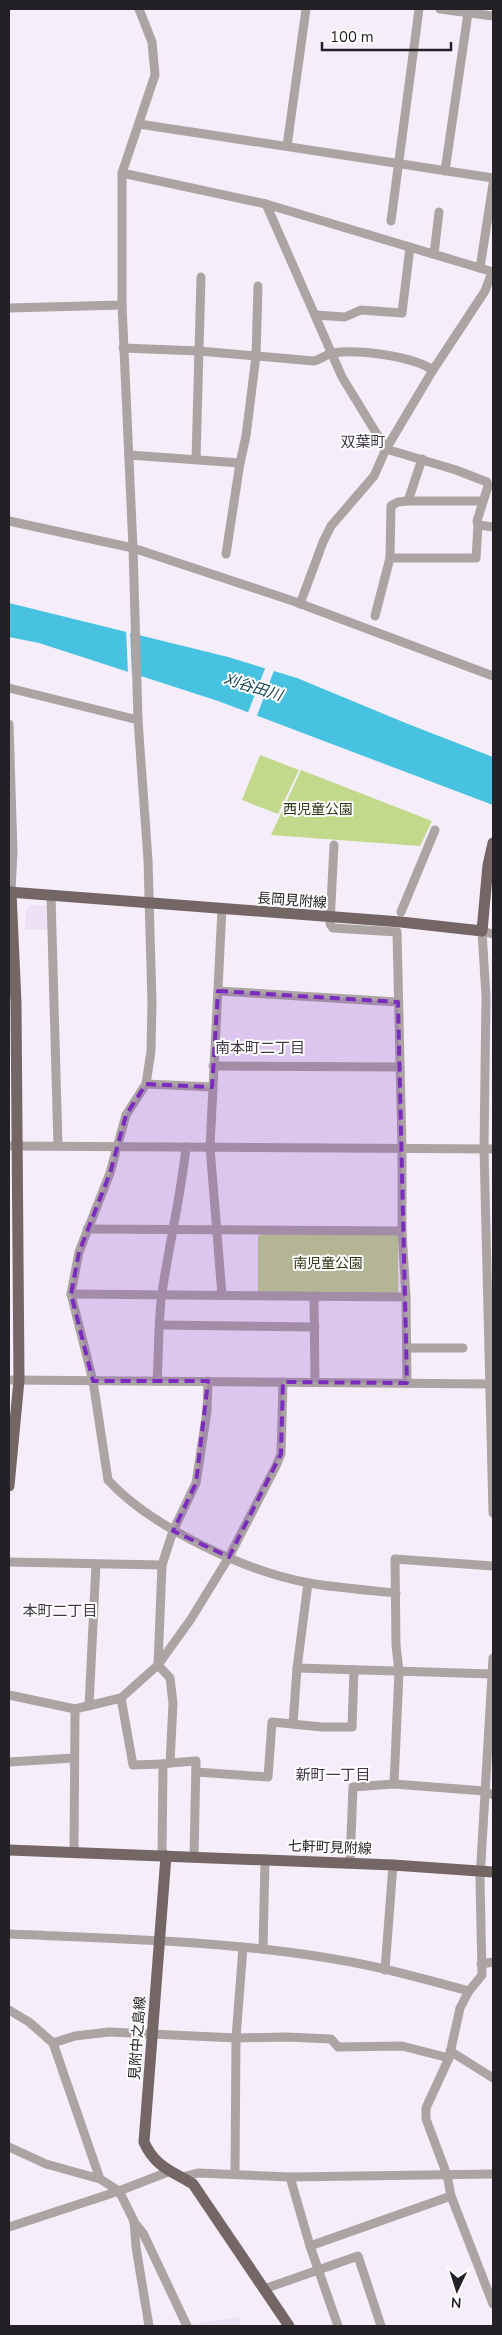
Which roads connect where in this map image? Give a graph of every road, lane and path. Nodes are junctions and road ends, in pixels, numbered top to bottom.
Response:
1 (139, 9) edge
2 (306, 9) edge
3 (419, 9) edge
4 (440, 9) edge
5 (468, 13) junction
6 (493, 16) edge
7 (139, 124) junction
8 (288, 146) junction
9 (397, 164) junction
10 (446, 171) junction
11 (122, 173) junction
12 (493, 178) edge
13 (493, 184) edge
14 (266, 204) junction
15 (439, 212) dead end
16 (391, 221) dead end
17 (410, 247) junction
18 (434, 254) junction
19 (480, 268) junction
20 (492, 272) edge
21 (201, 277) dead end
22 (258, 286) dead end
23 (122, 305) junction
24 (9, 308) edge
25 (315, 315) junction
26 (122, 348) junction
27 (200, 351) junction
28 (331, 353) junction
29 (256, 356) junction
30 (433, 370) junction
31 (386, 449) junction
32 (128, 455) junction
33 (422, 459) junction
34 (196, 460) junction
35 (240, 463) junction
36 (408, 501) junction
37 (482, 501) junction
38 (9, 521) edge
39 (478, 525) junction
40 (493, 527) edge
41 (133, 552) junction
42 (226, 554) dead end
43 (390, 558) junction
44 (300, 604) junction
45 (375, 616) dead end
46 (493, 676) edge
47 (9, 688) edge
48 (138, 720) junction
49 (9, 724) edge
50 (9, 780) edge
51 (435, 830) dead end
52 (493, 843) edge
53 (334, 845) dead end
54 (10, 892) edge
55 (52, 896) junction
56 (149, 904) junction
57 (222, 910) junction
58 (402, 912) dead end
59 (330, 918) junction
60 (488, 932) edge
61 (218, 990) junction
62 (398, 1002) junction
63 (213, 1066) junction
64 (400, 1067) junction
65 (146, 1084) junction
66 (212, 1087) junction
67 (13, 1146) edge
68 (58, 1146) junction
69 (118, 1146) junction
70 (186, 1147) junction
71 (210, 1147) junction
72 (402, 1149) junction
73 (489, 1149) edge
74 (216, 1228) junction
75 (87, 1229) junction
76 (172, 1230) junction
77 (402, 1231) junction
78 (71, 1294) junction
79 (13, 1295) edge
80 (222, 1295) junction
81 (162, 1296) junction
82 (314, 1296) junction
83 (406, 1297) junction
84 (160, 1325) junction
85 (315, 1327) junction
86 (406, 1348) junction
87 (463, 1348) dead end
88 (14, 1380) edge
89 (93, 1381) junction
90 (157, 1381) junction
91 (208, 1381) junction
92 (283, 1382) junction
93 (315, 1382) junction
94 (407, 1383) junction
95 (491, 1384) edge
96 (10, 1451) edge
97 (9, 1486) edge
98 (493, 1513) edge
99 (173, 1531) junction
100 (229, 1557) junction
101 (9, 1562) edge
102 (96, 1564) junction
103 (162, 1565) junction
104 (493, 1566) edge
105 (308, 1583) junction
106 (396, 1593) junction
107 (493, 1658) edge
108 (158, 1665) junction
109 (297, 1668) junction
110 (354, 1670) junction
111 (399, 1672) junction
112 (492, 1674) edge
113 (9, 1695) edge
114 (122, 1698) junction
115 (88, 1706) junction
116 (75, 1709) junction
117 (293, 1724) junction
118 (74, 1758) junction
119 (9, 1762) edge
120 (167, 1763) junction
121 (196, 1772) junction
122 (394, 1784) junction
123 (489, 1793) edge
124 (9, 1850) edge
125 (74, 1852) junction
126 (164, 1856) junction
127 (194, 1857) junction
128 (265, 1859) junction
129 (350, 1863) junction
130 (392, 1865) junction
131 (480, 1871) junction
132 (493, 1872) edge
133 (9, 1934) edge
134 (160, 1940) junction
135 (243, 1947) junction
136 (263, 1949) junction
137 (493, 1962) edge
138 (481, 1964) junction
139 (385, 1970) junction
140 (469, 1991) junction
141 (9, 2010) edge
142 (152, 2036) junction
143 (236, 2038) junction
144 (53, 2043) junction
145 (450, 2054) junction
146 (493, 2078) edge
147 (9, 2148) edge
148 (168, 2172) junction
149 (235, 2174) junction
150 (493, 2174) edge
151 (447, 2175) junction
152 (182, 2177) junction
153 (290, 2177) junction
154 (100, 2179) junction
155 (119, 2191) junction
156 (452, 2196) junction
157 (134, 2221) junction
158 (9, 2226) edge
159 (310, 2246) junction
160 (318, 2269) junction
161 (264, 2289) junction
162 (493, 2304) edge
163 (149, 2326) edge
164 (187, 2326) edge
165 (289, 2326) edge
166 (338, 2326) edge
167 (381, 2326) edge

1 - 7 street
2 - 8 street
3 - 9 street
4 - 5 street
5 - 6 street
5 - 10 street
7 - 8 street
7 - 11 street
8 - 9 street
9 - 10 street
9 - 16 street
10 - 12 street
11 - 14 street
11 - 23 street
13 - 19 street
14 - 17 street
14 - 25 street
15 - 18 street
17 - 18 street
17 - 25 street
18 - 19 street
19 - 20 street
20 - 30 street
21 - 27 street
22 - 29 street
23 - 24 street
23 - 26 street
25 - 28 street
26 - 27 street
26 - 32 street
27 - 29 street
27 - 34 street
28 - 29 street
28 - 30 street
28 - 31 street
29 - 35 street
30 - 31 street
31 - 33 street
31 - 44 street
32 - 34 street
32 - 41 street
33 - 36 street
33 - 37 street
34 - 35 street
35 - 42 street
36 - 37 street
36 - 43 street
37 - 39 street
38 - 41 street
39 - 40 street
39 - 43 street
41 - 44 street
41 - 48 street
43 - 45 street
44 - 46 street
47 - 48 street
48 - 56 street
49 - 50 street
50 - 54 street
51 - 58 street
52 - 60 main road
53 - 59 street
54 - 55 main road, 長岡見附線
54 - 67 main road
55 - 56 main road, 長岡見附線
55 - 68 street
56 - 57 main road, 長岡見附線
56 - 65 street
57 - 59 main road, 長岡見附線
57 - 61 street
59 - 60 main road, 長岡見附線
59 - 62 street
60 - 73 street
61 - 62 street
61 - 63 street
62 - 64 street
63 - 64 street
63 - 66 street
64 - 72 street
65 - 66 street
65 - 69 street
66 - 71 street
67 - 68 street
67 - 79 main road
68 - 69 street
69 - 70 street
69 - 75 street
70 - 71 street
70 - 76 street
71 - 72 street
71 - 74 street
72 - 73 street
72 - 77 street
73 - 95 street
74 - 76 street
74 - 77 street
74 - 80 street
75 - 76 street
75 - 78 street
76 - 81 street
77 - 83 street
78 - 81 street
78 - 89 street
79 - 88 main road
80 - 81 street
80 - 82 street
81 - 84 street
82 - 83 street
82 - 85 street
83 - 86 street
84 - 85 street
84 - 90 street
85 - 93 street
86 - 87 street
86 - 94 street
88 - 89 street
88 - 96 main road
89 - 90 street
89 - 99 street
90 - 91 street
91 - 92 street
91 - 99 street
92 - 93 street
92 - 100 street
93 - 94 street
94 - 95 street
95 - 98 street
96 - 97 main road
99 - 100 street
99 - 103 street
100 - 105 street
100 - 108 street
101 - 102 street
102 - 103 street
102 - 115 street
103 - 108 street
104 - 106 street
105 - 106 street
105 - 109 street
106 - 111 street
107 - 112 street
108 - 114 street
108 - 120 street
109 - 110 street
109 - 117 street
110 - 111 street
110 - 117 street
111 - 112 street
111 - 122 street
112 - 123 street
113 - 116 street
114 - 115 street
114 - 120 street
115 - 116 street
116 - 118 street
117 - 121 street
118 - 119 street
118 - 125 street
120 - 121 street
120 - 126 street
121 - 127 street
122 - 123 street
122 - 129 street
123 - 131 street
124 - 125 main road
125 - 126 main road
126 - 127 main road, 七軒町見附線
126 - 134 main road, 見附中之島線
127 - 128 main road, 七軒町見附線
128 - 129 main road, 七軒町見附線
128 - 136 street
129 - 130 main road, 七軒町見附線
130 - 131 main road, 七軒町見附線
130 - 139 street
131 - 132 main road, 七軒町見附線
131 - 138 street
133 - 134 street
134 - 135 street
134 - 142 main road, 見附中之島線
135 - 136 street
135 - 143 street
136 - 139 street
137 - 138 street
138 - 140 street
139 - 140 street
140 - 145 street
141 - 144 street
142 - 143 street
142 - 144 street
142 - 148 main road, 見附中之島線
143 - 145 street
143 - 149 street
144 - 154 street
145 - 146 street
145 - 151 street
147 - 154 street
148 - 152 main road, 見附中之島線
148 - 155 street
149 - 152 street
149 - 153 street
150 - 151 street
151 - 153 street
151 - 156 street
152 - 161 main road, 見附中之島線
153 - 159 street
154 - 155 street
155 - 157 street
155 - 158 street
156 - 159 street
156 - 162 street
157 - 163 street
157 - 164 street
159 - 160 street
160 - 161 street
160 - 166 street
160 - 167 street
161 - 165 main road, 見附中之島線

